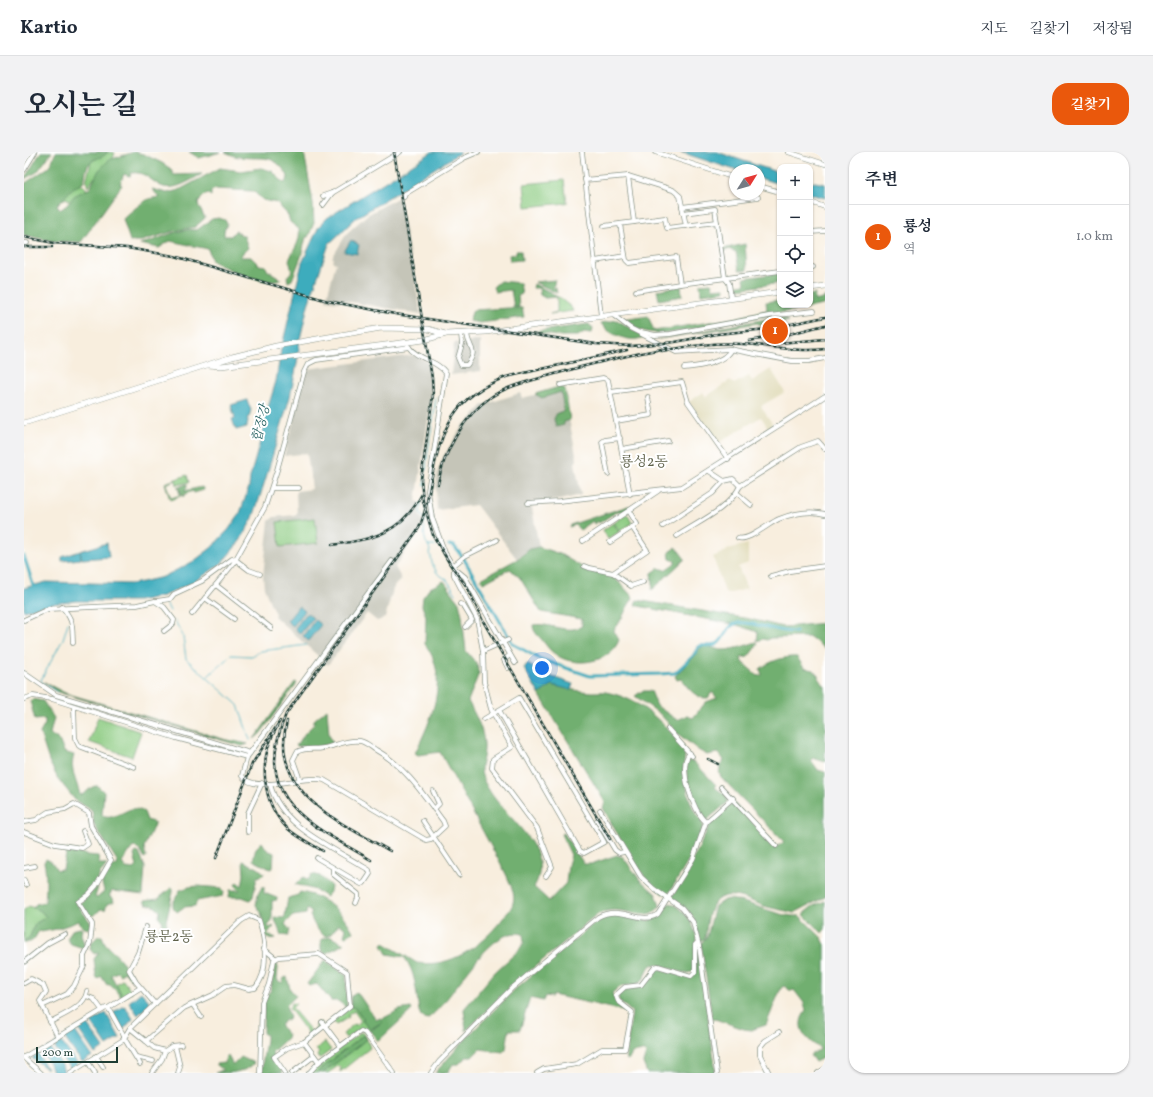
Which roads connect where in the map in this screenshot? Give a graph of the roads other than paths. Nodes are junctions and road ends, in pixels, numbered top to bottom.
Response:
1 (35, 152) edge
2 (400, 152) edge
3 (478, 152) edge
4 (582, 152) edge
5 (654, 152) edge
6 (788, 152) edge
7 (825, 164) edge
8 (24, 170) edge
9 (628, 176) junction
10 (729, 176) edge
11 (585, 180) junction
12 (765, 188) edge
13 (777, 191) edge
14 (332, 193) junction
15 (323, 196) dead end
16 (404, 197) dead end
17 (736, 200) edge
18 (714, 203) junction
19 (813, 203) edge
20 (323, 205) dead end
21 (682, 207) junction
22 (825, 207) edge
23 (715, 209) junction
24 (683, 213) junction
25 (634, 222) junction
26 (717, 222) junction
27 (620, 224) junction
28 (604, 226) dead end
29 (686, 226) junction
30 (825, 231) edge
31 (813, 232) edge
32 (625, 256) junction
33 (595, 261) junction
34 (777, 271) edge
35 (725, 278) junction
36 (680, 284) junction
37 (825, 286) edge
38 (813, 288) edge
39 (636, 291) dead end
40 (777, 292) edge
41 (731, 298) junction
42 (814, 312) dead end
43 (614, 315) junction
44 (601, 316) junction
45 (639, 332) junction
46 (446, 334) junction
47 (461, 334) junction
48 (467, 334) junction
49 (407, 344) junction
50 (731, 349) junction
51 (825, 358) edge
52 (208, 365) junction
53 (684, 368) dead end
54 (560, 385) dead end
55 (611, 392) junction
56 (825, 396) edge
57 (648, 397) dead end
58 (616, 421) junction
59 (24, 423) edge
60 (620, 438) junction
61 (668, 441) dead end
62 (622, 449) junction
63 (825, 449) edge
64 (728, 459) junction
65 (709, 471) junction
66 (608, 474) dead end
67 (724, 482) junction
68 (740, 486) junction
69 (272, 488) junction
70 (299, 488) dead end
71 (658, 491) junction
72 (736, 493) junction
73 (630, 494) junction
74 (528, 502) dead end
75 (751, 504) dead end
76 (628, 511) junction
77 (825, 514) edge
78 (664, 526) dead end
79 (632, 527) junction
80 (676, 536) dead end
81 (738, 538) dead end
82 (497, 540) dead end
83 (583, 541) dead end
84 (610, 542) dead end
85 (236, 560) junction
86 (392, 561) dead end
87 (584, 566) dead end
88 (825, 566) edge
89 (454, 567) junction
90 (613, 573) junction
91 (260, 574) dead end
92 (771, 576) dead end
93 (643, 582) dead end
94 (216, 585) junction
95 (205, 598) junction
96 (155, 601) junction
97 (460, 604) dead end
98 (62, 607) junction
99 (192, 614) dead end
100 (234, 619) dead end
101 (475, 619) junction
102 (24, 620) edge
103 (465, 627) dead end
104 (271, 628) dead end
105 (164, 631) dead end
106 (508, 640) dead end
107 (503, 642) junction
108 (73, 643) dead end
109 (483, 651) junction
110 (510, 655) junction
111 (515, 663) dead end
112 (508, 668) dead end
113 (24, 673) edge
114 (45, 687) junction
115 (42, 697) junction
116 (24, 699) edge
117 (74, 707) junction
118 (498, 710) junction
119 (493, 714) junction
120 (484, 719) dead end
121 (508, 727) junction
122 (668, 729) dead end
123 (503, 731) junction
124 (518, 744) junction
125 (512, 747) junction
126 (250, 753) junction
127 (247, 757) junction
128 (134, 767) dead end
129 (300, 780) junction
130 (262, 783) junction
131 (270, 784) junction
132 (721, 787) dead end
133 (433, 791) dead end
134 (733, 798) junction
135 (434, 809) junction
136 (600, 810) dead end
137 (597, 820) dead end
138 (423, 821) dead end
139 (24, 822) edge
140 (706, 822) junction
141 (83, 831) dead end
142 (24, 832) edge
143 (248, 832) dead end
144 (434, 836) junction
145 (776, 846) dead end
146 (624, 852) junction
147 (317, 858) dead end
148 (34, 866) dead end
149 (24, 868) edge
150 (333, 868) junction
151 (459, 875) dead end
152 (546, 876) dead end
153 (24, 880) edge
154 (26, 885) dead end
155 (668, 898) junction
156 (356, 902) dead end
157 (146, 926) dead end
158 (65, 934) dead end
159 (697, 943) dead end
160 (264, 948) junction
161 (275, 958) junction
162 (24, 962) edge
163 (24, 983) edge
164 (140, 988) junction
165 (87, 991) dead end
166 (86, 996) junction
167 (155, 1004) junction
168 (193, 1004) junction
169 (42, 1006) junction
170 (108, 1008) junction
171 (102, 1010) junction
172 (201, 1017) dead end
173 (50, 1022) junction
174 (324, 1024) junction
175 (130, 1028) junction
176 (779, 1032) dead end
177 (58, 1037) junction
178 (124, 1037) junction
179 (146, 1041) junction
180 (304, 1042) junction
181 (181, 1045) dead end
182 (175, 1046) junction
183 (340, 1046) junction
184 (165, 1051) junction
185 (96, 1056) junction
186 (314, 1056) junction
187 (136, 1057) junction
188 (24, 1058) edge
189 (153, 1061) dead end
190 (88, 1062) junction
191 (319, 1062) junction
192 (140, 1064) dead end
193 (103, 1067) dead end
194 (825, 1069) edge
195 (41, 1073) edge
196 (70, 1073) edge
197 (95, 1073) edge
198 (152, 1073) edge
199 (178, 1073) edge
200 (260, 1073) edge
201 (285, 1073) edge
202 (292, 1073) edge
203 (309, 1073) edge
204 (394, 1073) edge
205 (431, 1073) edge
206 (537, 1073) edge
207 (717, 1073) edge
208 (769, 1073) edge
209 (818, 1073) edge

1 - 8 street
2 - 14 street
3 - 16 street
4 - 11 street
5 - 10 street
6 - 7 street
9 - 11 street
9 - 21 street
9 - 25 street
11 - 33 street
12 - 13 street
14 - 15 street
14 - 20 street
17 - 18 street
18 - 21 street
18 - 23 street
19 - 22 street
21 - 24 street
23 - 24 street
23 - 26 street
24 - 29 street
25 - 27 street
25 - 29 street
26 - 29 street
26 - 35 street
27 - 28 street
27 - 32 street
30 - 31 street
32 - 33 street
32 - 36 street
33 - 44 street
34 - 35 street
35 - 36 street
35 - 41 street
36 - 39 street
37 - 38 main road
40 - 41 main road
41 - 43 main road
42 - 45 street
43 - 44 main road
43 - 45 street
44 - 48 main road
45 - 50 street
46 - 47 main road
46 - 49 main road
46 - 52 main road
47 - 48 main road
47 - 48 street
49 - 52 main road
49 - 69 street
49 - 89 street
50 - 51 street
50 - 53 street
52 - 59 main road
54 - 55 street
55 - 58 street
55 - 64 street
56 - 64 street
57 - 58 street
58 - 60 street
60 - 62 street
60 - 66 street
61 - 62 street
62 - 73 street
63 - 68 street
64 - 65 street
65 - 67 street
65 - 71 street
67 - 68 street
67 - 78 street
68 - 72 street
69 - 70 street
69 - 85 street
71 - 73 street
71 - 76 street
72 - 75 street
72 - 80 street
73 - 74 street
76 - 79 street
76 - 83 street
77 - 81 street
79 - 84 street
79 - 90 street
82 - 89 street
85 - 91 street
85 - 94 street
85 - 96 street
86 - 126 street
87 - 90 street
88 - 92 street
89 - 101 street
89 - 107 street
90 - 93 street
94 - 95 street
94 - 104 street
95 - 99 street
95 - 100 street
96 - 98 street
96 - 105 street
97 - 101 street
98 - 102 street
98 - 108 street
101 - 103 street
101 - 109 street
106 - 107 street
107 - 109 street
107 - 110 street
109 - 119 street
110 - 111 street
110 - 112 street
113 - 114 street
114 - 115 street
114 - 126 street
115 - 116 street
115 - 117 street
117 - 127 street
117 - 128 street
118 - 119 street
118 - 121 street
118 - 124 street
119 - 120 street
119 - 123 street
121 - 123 street
121 - 124 street
122 - 140 street
123 - 125 street
124 - 125 street
125 - 152 street
126 - 127 street
127 - 130 street
129 - 131 street
129 - 135 street
129 - 144 street
130 - 131 street
130 - 143 street
131 - 150 street
132 - 134 street
133 - 135 street
134 - 140 street
134 - 145 street
135 - 144 street
136 - 146 street
137 - 146 street
138 - 144 street
139 - 169 street
140 - 155 street
141 - 142 street
144 - 151 street
146 - 155 street
147 - 150 street
148 - 149 street
150 - 156 street
153 - 154 street
155 - 205 street
155 - 207 street
157 - 164 street
158 - 162 street
159 - 206 street
160 - 161 street
160 - 167 street
160 - 168 street
161 - 174 street
161 - 200 street
163 - 169 street
164 - 167 street
164 - 170 street
165 - 166 street
166 - 171 street
166 - 173 street
167 - 175 street
168 - 172 street
168 - 179 street
169 - 173 street
170 - 171 street
170 - 178 street
171 - 177 street
173 - 177 street
174 - 180 street
174 - 183 street
175 - 178 street
175 - 179 street
176 - 208 street
177 - 188 street
178 - 185 street
178 - 187 street
179 - 184 street
180 - 186 street
180 - 201 street
181 - 182 street
182 - 184 street
182 - 199 street
183 - 191 street
183 - 204 street
184 - 198 street
185 - 190 street
185 - 193 street
186 - 191 street
186 - 202 street
187 - 189 street
187 - 192 street
188 - 195 street
190 - 196 street
190 - 197 street
191 - 203 street
194 - 209 street

